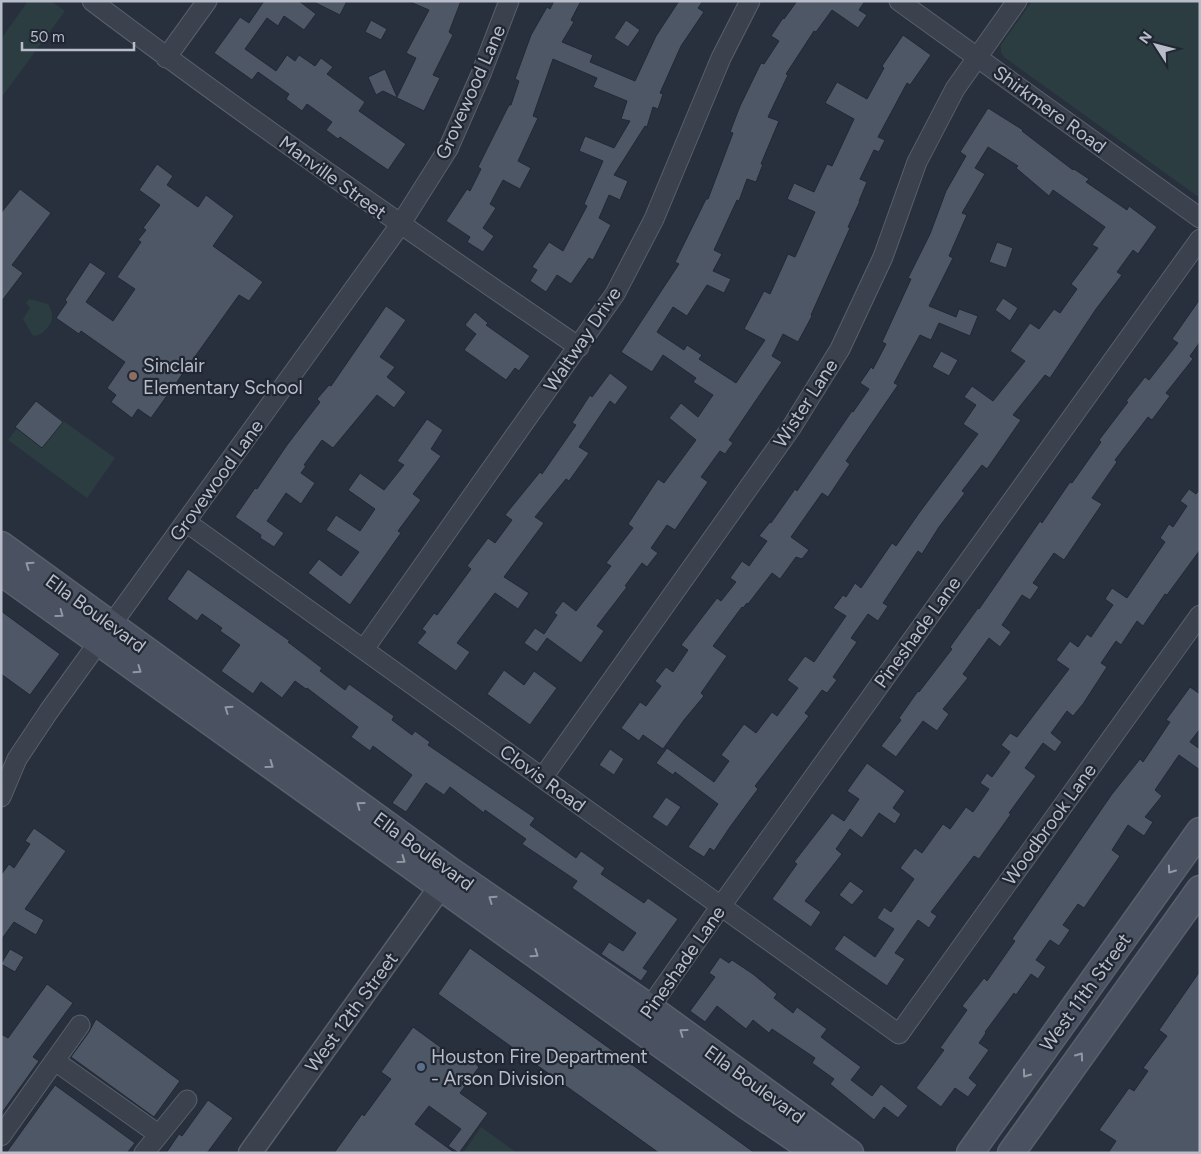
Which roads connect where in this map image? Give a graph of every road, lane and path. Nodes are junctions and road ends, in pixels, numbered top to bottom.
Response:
1 (92, 1) edge
2 (207, 1) edge
3 (509, 1) edge
4 (750, 1) edge
5 (899, 1) edge
6 (1017, 1) edge
7 (978, 57) junction
8 (166, 58) junction
9 (1200, 218) edge
10 (400, 225) junction
11 (1200, 239) edge
12 (579, 348) junction
13 (186, 522) junction
14 (1, 545) edge
15 (1, 572) edge
16 (1200, 615) edge
17 (105, 633) junction
18 (364, 649) junction
19 (543, 777) junction
20 (1, 797) edge
21 (1200, 831) edge
22 (446, 880) junction
23 (1200, 889) edge
24 (721, 906) junction
25 (1090, 984) junction
26 (1117, 1004) junction
27 (643, 1017) junction
28 (80, 1025) dead end
29 (899, 1034) joint
30 (55, 1061) junction
31 (186, 1100) dead end
32 (158, 1134) junction
33 (1, 1136) edge
34 (144, 1153) edge
35 (250, 1153) edge
36 (817, 1153) edge
37 (850, 1153) edge
38 (970, 1153) edge
39 (1011, 1153) edge

1 - 8 street, Manville Street
2 - 8 street
3 - 10 street, Grovewood Lane
4 - 12 street, Waltway Drive
5 - 7 street, Shirkmere Road
6 - 7 street, Wister Lane
7 - 9 street, Shirkmere Road
7 - 19 street, Wister Lane
8 - 10 street, Manville Street
10 - 12 street, Manville Street
10 - 13 street, Grovewood Lane
11 - 24 street, Pineshade Lane
12 - 18 street, Waltway Drive
13 - 17 street, Grovewood Lane
13 - 18 street, Clovis Road
17 -> 14 main road, Ella Boulevard
15 -> 17 main road, Ella Boulevard
16 - 29 street, Woodbrook Lane
17 - 20 street, Grovewood Lane
17 - 22 main road, Ella Boulevard
18 - 19 street, Clovis Road
19 - 24 street, Clovis Road
21 -> 25 main road, West 11th Street
22 - 27 main road, Ella Boulevard
22 - 35 street, West 12th Street
23 - 26 main road, West 11th Street
24 - 27 street, Pineshade Lane
24 - 29 street, Clovis Road
25 - 26 main road
25 -> 38 main road, West 11th Street
39 -> 26 main road, West 11th Street
27 - 36 main road, Ella Boulevard
37 -> 27 main road, Ella Boulevard
28 - 30 street
30 - 32 street
30 - 33 street
31 - 32 street
32 - 34 street

